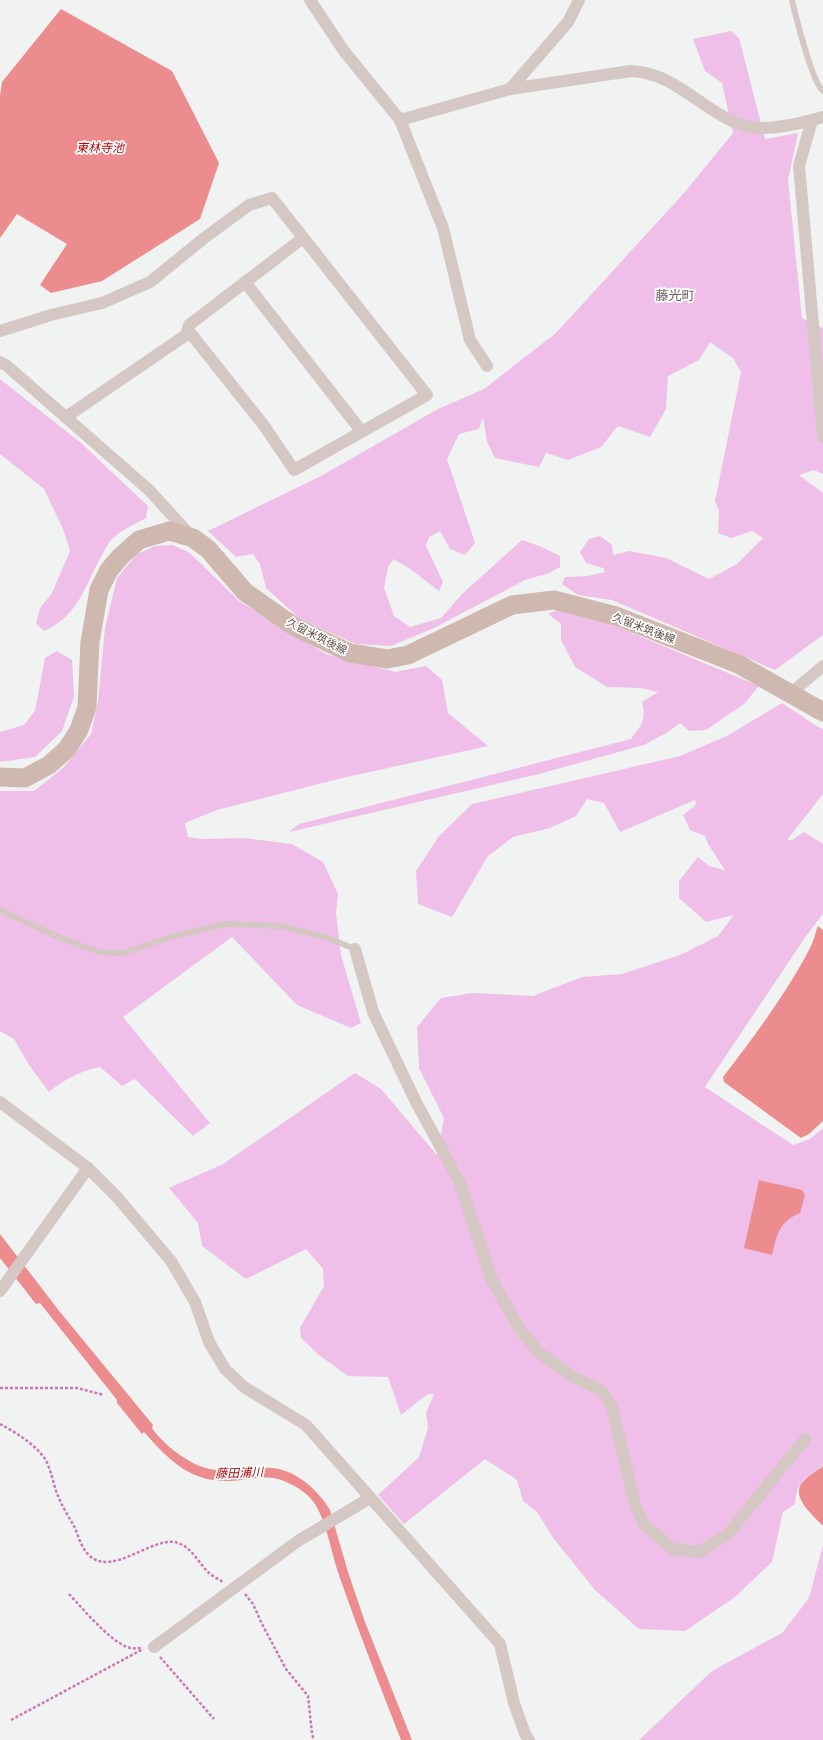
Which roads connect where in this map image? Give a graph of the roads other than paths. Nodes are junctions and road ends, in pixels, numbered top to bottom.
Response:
1 (310, 0) edge
2 (579, 0) edge
3 (792, 0) edge
4 (510, 89) junction
5 (823, 91) edge
6 (818, 119) edge
7 (400, 120) junction
8 (302, 238) junction
9 (245, 282) junction
10 (188, 330) junction
11 (0, 331) edge
12 (0, 362) edge
13 (487, 366) dead end
14 (66, 417) junction
15 (362, 432) junction
16 (823, 437) edge
17 (193, 538) junction
18 (823, 666) edge
19 (791, 693) junction
20 (823, 712) edge
21 (0, 778) edge
22 (0, 910) edge
23 (355, 949) joint
24 (0, 1102) edge
25 (88, 1168) junction
26 (0, 1291) edge
27 (805, 1439) dead end
28 (370, 1498) junction
29 (154, 1647) road end
30 (529, 1740) edge

1 - 7 street
2 - 4 street
3 - 5 lane
4 - 6 street
4 - 7 street
6 - 16 street
7 - 13 street
8 - 9 street
8 - 11 street
8 - 15 street
9 - 10 street
9 - 15 street
10 - 14 street
10 - 15 street
12 - 14 street
14 - 17 street
17 - 19 main road, 久留米筑後線
17 - 21 main road, 久留米筑後線
18 - 19 street
19 - 20 main road, 久留米筑後線
22 - 23 lane
23 - 27 street
24 - 25 street
25 - 26 street
25 - 28 street
28 - 29 street
28 - 30 street

